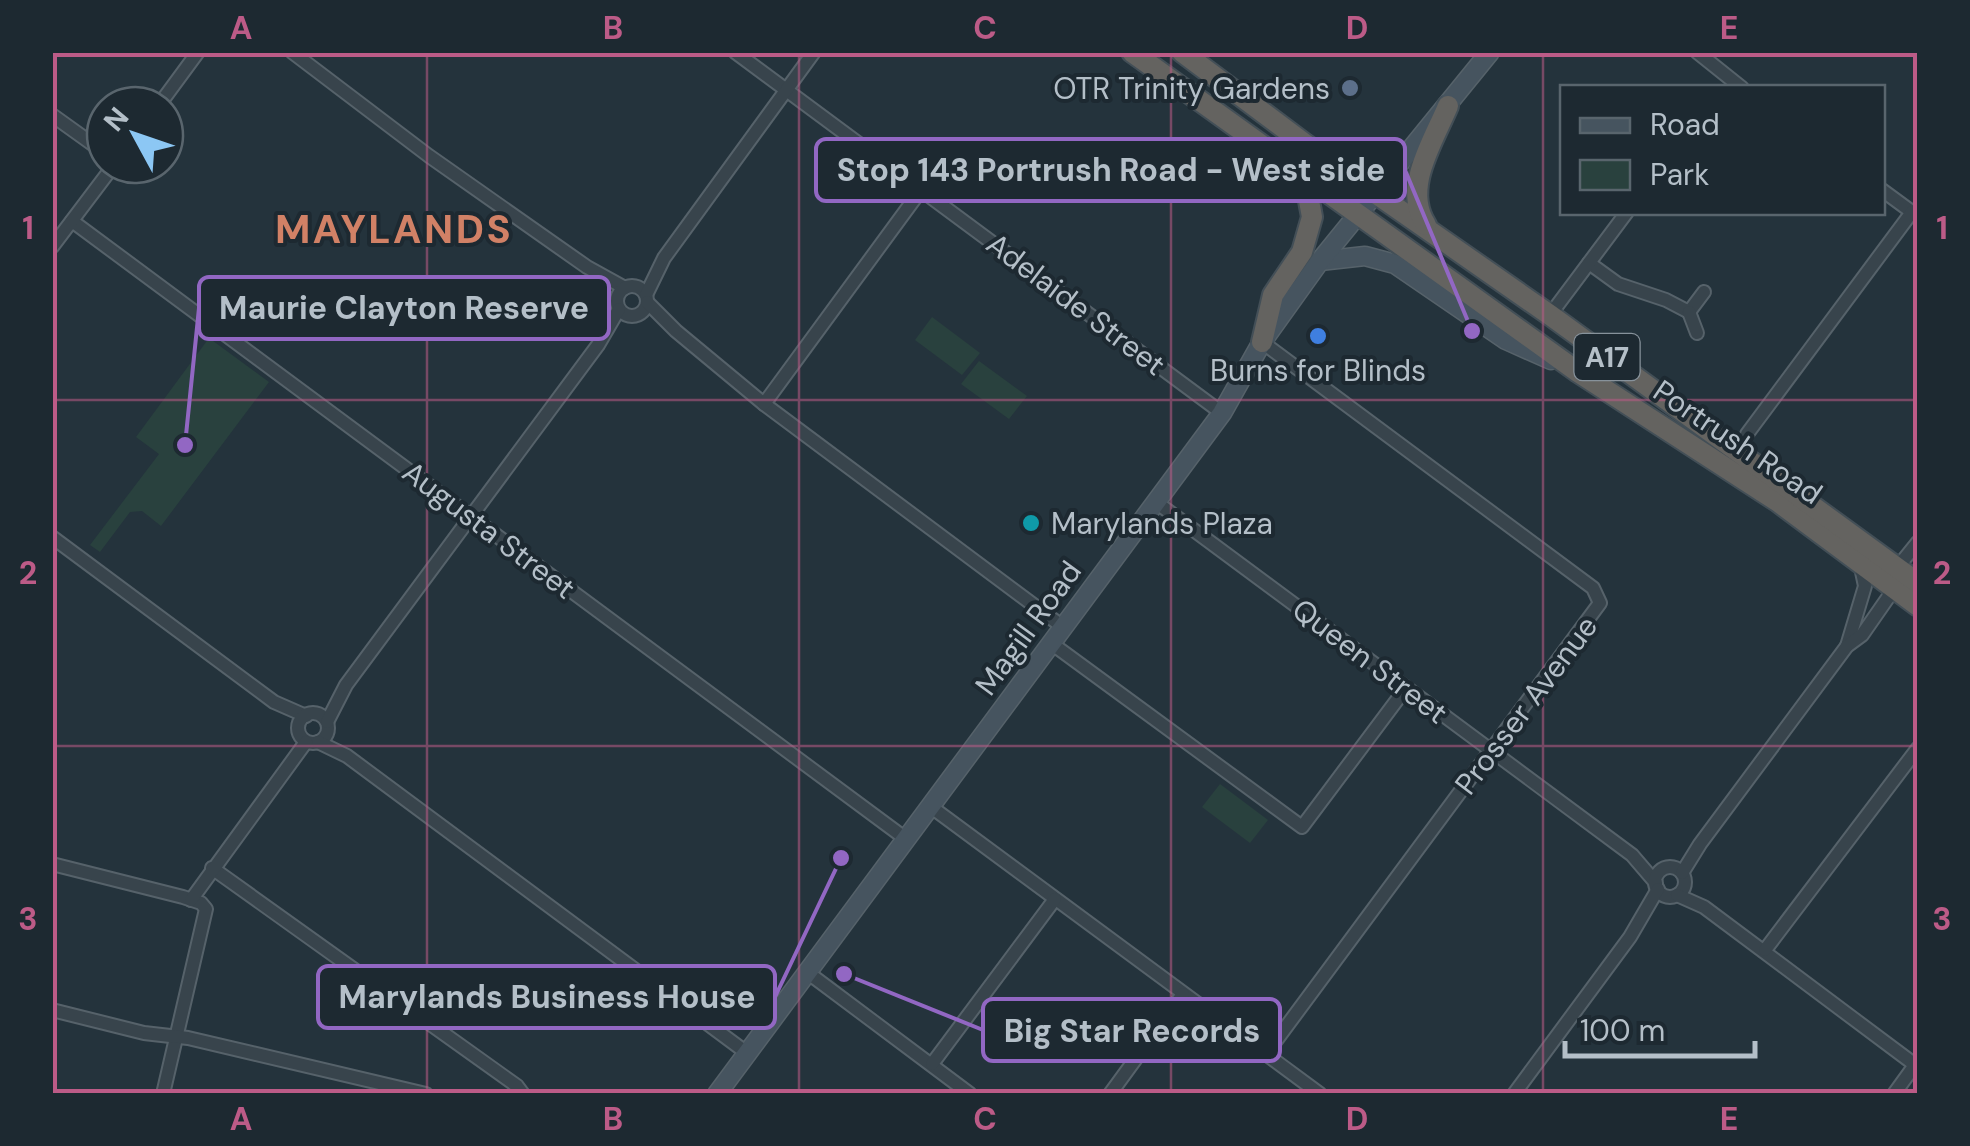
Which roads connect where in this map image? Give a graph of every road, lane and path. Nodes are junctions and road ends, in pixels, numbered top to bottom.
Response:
1 (198, 52) edge
2 (292, 52) edge
3 (736, 52) edge
4 (814, 52) edge
5 (1132, 52) edge
6 (1182, 52) edge
7 (1490, 52) edge
8 (1697, 52) edge
9 (1724, 82) edge
10 (174, 85) edge
11 (786, 90) junction
12 (1448, 106) junction
13 (52, 115) edge
14 (85, 139) edge
15 (1415, 148) junction
16 (1312, 149) junction
17 (1305, 179) junction
18 (99, 185) edge
19 (921, 190) junction
20 (1885, 192) edge
21 (1376, 194) junction
22 (1915, 214) edge
23 (1625, 215) edge
24 (1357, 216) junction
25 (72, 221) junction
26 (1428, 229) junction
27 (52, 247) edge
28 (1320, 261) junction
29 (1589, 263) junction
30 (1704, 292) dead end
31 (632, 301) junction
32 (1688, 312) junction
33 (1550, 315) junction
34 (1696, 334) dead end
35 (1262, 342) junction
36 (1578, 372) junction
37 (764, 404) junction
38 (1222, 413) junction
39 (1748, 434) dead end
40 (1156, 502) junction
41 (470, 517) junction
42 (52, 537) edge
43 (1918, 542) edge
44 (1858, 563) junction
45 (1909, 577) edge
46 (1918, 596) edge
47 (1918, 606) edge
48 (1063, 627) junction
49 (1052, 644) junction
50 (1847, 646) junction
51 (1406, 688) junction
52 (314, 728) junction
53 (1918, 748) edge
54 (1492, 751) junction
55 (930, 806) junction
56 (906, 839) junction
57 (52, 864) edge
58 (212, 868) junction
59 (1670, 882) junction
60 (1054, 899) junction
61 (191, 900) junction
62 (1764, 950) junction
63 (808, 972) junction
64 (1183, 994) junction
65 (52, 1010) edge
66 (176, 1036) junction
67 (748, 1053) junction
68 (1266, 1054) junction
69 (932, 1064) junction
70 (1916, 1066) edge
71 (969, 1093) edge
72 (163, 1094) edge
73 (426, 1094) edge
74 (523, 1094) edge
75 (717, 1094) edge
76 (1110, 1094) edge
77 (1320, 1094) edge
78 (1514, 1094) edge
79 (1894, 1094) edge

1 - 10 street
2 - 31 street
3 - 11 street, Adelaide Street
4 - 11 street
5 - 17 highway, Portrush Road / A17
6 - 16 highway, Portrush Road / A17
7 - 12 main road, Magill Road
8 - 9 street
11 - 19 street, Adelaide Street
11 - 31 street
12 - 15 main road, Magill Road
12 - 26 highway
13 - 14 street
15 - 16 main road
15 - 21 main road, Magill Road
16 - 21 highway, Portrush Road / A17
17 - 24 highway, Portrush Road / A17
17 - 35 highway
18 - 25 street
19 - 37 street
19 - 38 street, Adelaide Street
20 - 22 street
21 - 24 main road, Magill Road
21 - 26 highway, Portrush Road / A17
22 - 39 street
23 - 29 street
24 - 28 main road, Magill Road
24 - 36 highway, Portrush Road / A17
25 - 27 street
25 - 41 street, Augusta Street
26 - 33 highway, Portrush Road / A17
28 - 35 main road, Magill Road
28 - 36 main road
29 - 32 street
29 - 33 street
30 - 32 street
31 - 37 street
31 - 41 street
32 - 34 street
33 - 45 highway, Portrush Road / A17
35 - 38 main road, Magill Road
35 - 54 street, Prosser Avenue
36 - 44 highway, Portrush Road / A17
37 - 48 street
38 - 40 main road, Magill Road
40 - 48 main road, Magill Road
40 - 51 street, Queen Street
41 - 52 street
41 - 56 street, Augusta Street
42 - 52 street
43 - 45 street
44 - 45 highway, Portrush Road / A17
44 - 50 street
45 - 46 highway
45 - 47 highway, Portrush Road / A17
45 - 50 street
48 - 49 main road, Magill Road
49 - 51 street
49 - 55 main road, Magill Road
50 - 59 street
51 - 54 street, Queen Street
52 - 58 street
52 - 67 street
53 - 62 street
54 - 59 street, Queen Street
54 - 68 street, Prosser Avenue
55 - 56 main road, Magill Road
55 - 60 street
56 - 63 main road, Magill Road
57 - 61 street
58 - 61 street
58 - 74 street
59 - 62 street, Queen Street
59 - 78 street
60 - 64 street
60 - 69 street
61 - 66 street
62 - 70 street, Queen Street
63 - 67 main road, Magill Road
63 - 69 street
64 - 68 street
64 - 76 street
65 - 66 street
66 - 72 street
66 - 73 street
67 - 75 main road, Magill Road
68 - 77 street
69 - 71 street
70 - 79 street

